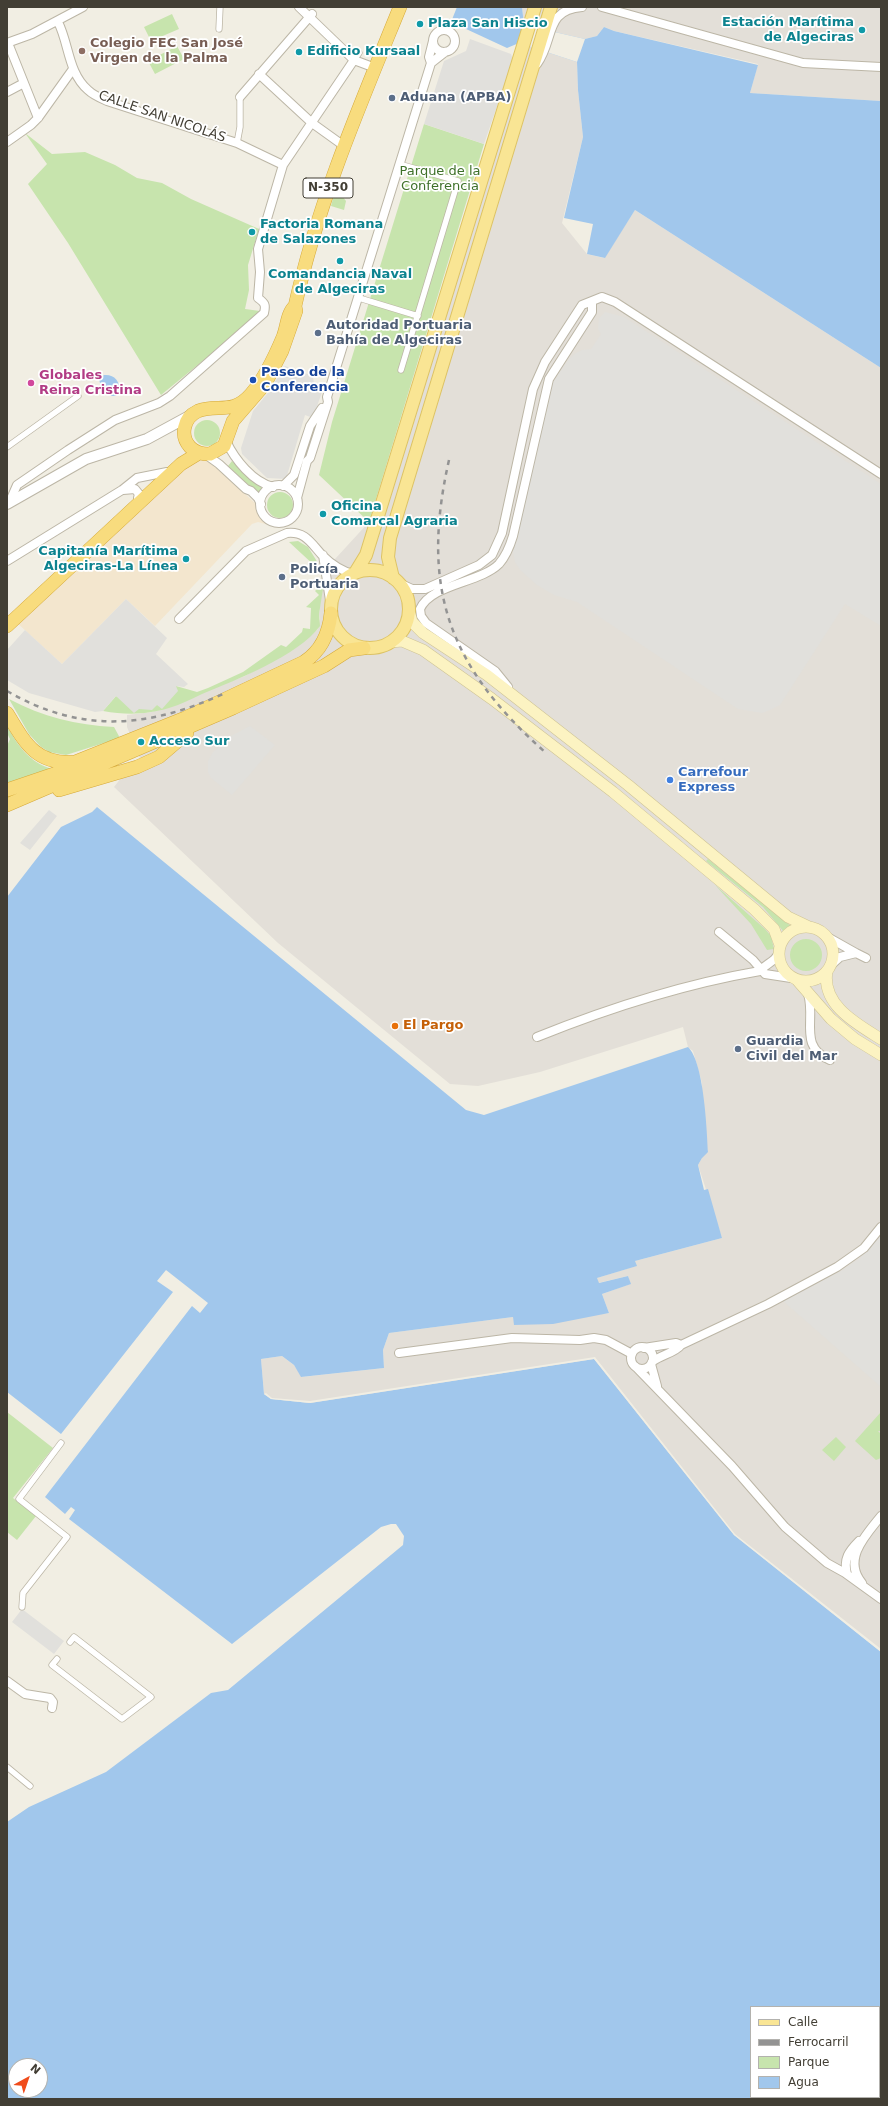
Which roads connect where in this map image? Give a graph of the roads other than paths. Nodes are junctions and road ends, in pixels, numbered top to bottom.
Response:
1 (83, 7) edge
2 (220, 7) edge
3 (299, 7) edge
4 (394, 7) edge
5 (400, 7) edge
6 (551, 7) edge
7 (582, 7) edge
8 (602, 7) edge
9 (535, 8) edge
10 (310, 15) junction
11 (58, 22) junction
12 (219, 29) dead end
13 (433, 41) junction
14 (7, 43) edge
15 (445, 52) junction
16 (359, 53) dead end
17 (354, 60) junction
18 (431, 63) junction
19 (881, 67) edge
20 (73, 68) junction
21 (534, 68) junction
22 (371, 69) junction
23 (259, 74) junction
24 (24, 83) junction
25 (7, 92) edge
26 (240, 97) joint
27 (38, 118) junction
28 (312, 123) junction
29 (7, 142) edge
30 (237, 143) junction
31 (344, 146) junction
32 (399, 164) junction
33 (283, 165) junction
34 (358, 298) junction
35 (592, 302) junction
36 (295, 306) junction
37 (418, 316) junction
38 (402, 370) dead end
39 (78, 396) dead end
40 (327, 397) junction
41 (208, 410) junction
42 (193, 414) junction
43 (169, 428) junction
44 (227, 436) junction
45 (186, 439) junction
46 (7, 447) edge
47 (202, 454) junction
48 (167, 472) junction
49 (881, 474) edge
50 (274, 486) junction
51 (283, 486) junction
52 (122, 490) junction
53 (138, 498) junction
54 (297, 498) junction
55 (9, 502) edge
56 (261, 504) junction
57 (323, 556) junction
58 (7, 561) edge
59 (354, 574) junction
60 (396, 581) junction
61 (331, 610) junction
62 (409, 611) junction
63 (179, 619) dead end
64 (7, 620) edge
65 (7, 626) edge
66 (391, 642) junction
67 (364, 648) junction
68 (518, 700) junction
69 (7, 713) edge
70 (200, 723) junction
71 (128, 754) junction
72 (74, 762) junction
73 (116, 774) junction
74 (7, 790) edge
75 (9, 803) edge
76 (809, 927) junction
77 (719, 932) dead end
78 (824, 935) junction
79 (779, 949) junction
80 (856, 953) junction
81 (866, 958) dead end
82 (829, 969) junction
83 (760, 971) junction
84 (794, 979) junction
85 (808, 994) junction
86 (537, 1037) dead end
87 (881, 1038) edge
88 (881, 1056) edge
89 (830, 1060) dead end
90 (881, 1227) edge
91 (681, 1344) junction
92 (644, 1348) junction
93 (399, 1352) dead end
94 (632, 1354) junction
95 (651, 1363) junction
96 (636, 1367) junction
97 (657, 1387) junction
98 (61, 1443) dead end
99 (881, 1516) edge
100 (863, 1539) junction
101 (811, 1550) junction
102 (848, 1555) junction
103 (847, 1574) junction
104 (867, 1588) junction
105 (881, 1600) edge
106 (22, 1607) dead end
107 (70, 1642) dead end
108 (57, 1659) dead end
109 (7, 1681) edge
110 (52, 1708) dead end
111 (7, 1767) edge
112 (30, 1786) dead end

1 - 11 street
2 - 12 street
3 - 10 street
4 - 22 highway, N-350
5 - 22 highway, N-350
6 - 21 main road
7 - 21 street
8 - 19 street
9 - 59 main road
10 - 17 street
10 - 23 street
11 - 14 street
11 - 20 street, CALLE SAN NICOLÁS
13 - 15 street
13 - 15 street
13 - 18 street
14 - 24 street
15 - 18 street
16 - 17 street
17 - 22 street
17 - 28 street
18 - 32 street
20 - 27 street
20 - 30 street, CALLE SAN NICOLÁS
21 - 60 main road
22 - 31 highway, N-350
23 - 26 street
23 - 28 street
24 - 25 street
24 - 27 street
26 - 30 street
27 - 29 street
28 - 31 street
28 - 33 street
30 - 33 street, CALLE SAN NICOLÁS
31 - 36 highway, N-350
32 - 34 street
32 - 37 street
33 - 55 street
34 - 37 street
34 - 40 street
35 - 49 street
35 - 60 street
35 - 68 street
36 - 41 highway, N-350
36 - 44 highway, N-350
37 - 38 street
39 - 46 street
40 - 51 street
40 - 54 street
41 - 42 highway, N-350
41 - 44 highway
42 - 43 street
42 - 45 highway
43 - 45 street
43 - 55 street
44 - 47 highway, N-350
44 - 50 street
45 - 47 highway
45 - 48 highway
47 - 56 street
47 - 65 highway, N-350
48 - 52 street
48 - 53 highway
50 - 51 street
50 - 56 street
51 - 54 street
52 - 53 street
52 - 58 street
53 - 64 highway
54 - 56 street
57 - 59 street
57 - 61 street
57 - 63 street
59 - 60 main road
59 - 61 main road
60 - 62 main road
61 - 67 main road
61 - 72 highway
62 - 66 main road
62 - 68 main road
66 - 67 main road
66 - 79 main road
67 - 70 highway
68 - 76 main road
69 - 72 highway
70 - 71 highway
70 - 73 highway
71 - 73 highway
71 - 75 highway
72 - 74 highway
73 - 75 highway
76 - 78 main road
76 - 79 main road
77 - 83 street
78 - 80 street
78 - 82 main road
79 - 83 street
79 - 84 main road
80 - 81 street
80 - 82 street
82 - 84 main road
82 - 87 main road
83 - 84 street
83 - 86 street
84 - 85 main road
85 - 88 main road
85 - 89 street
90 - 91 street
91 - 92 street
91 - 95 street
92 - 94 street
92 - 95 street
93 - 94 street
94 - 96 street
95 - 96 street
95 - 97 street
96 - 97 street
97 - 101 street
98 - 106 street
99 - 100 street
100 - 102 street
100 - 104 street
101 - 102 street
101 - 103 street
102 - 103 street
103 - 104 street
104 - 105 street
107 - 108 street
109 - 110 street
111 - 112 street

